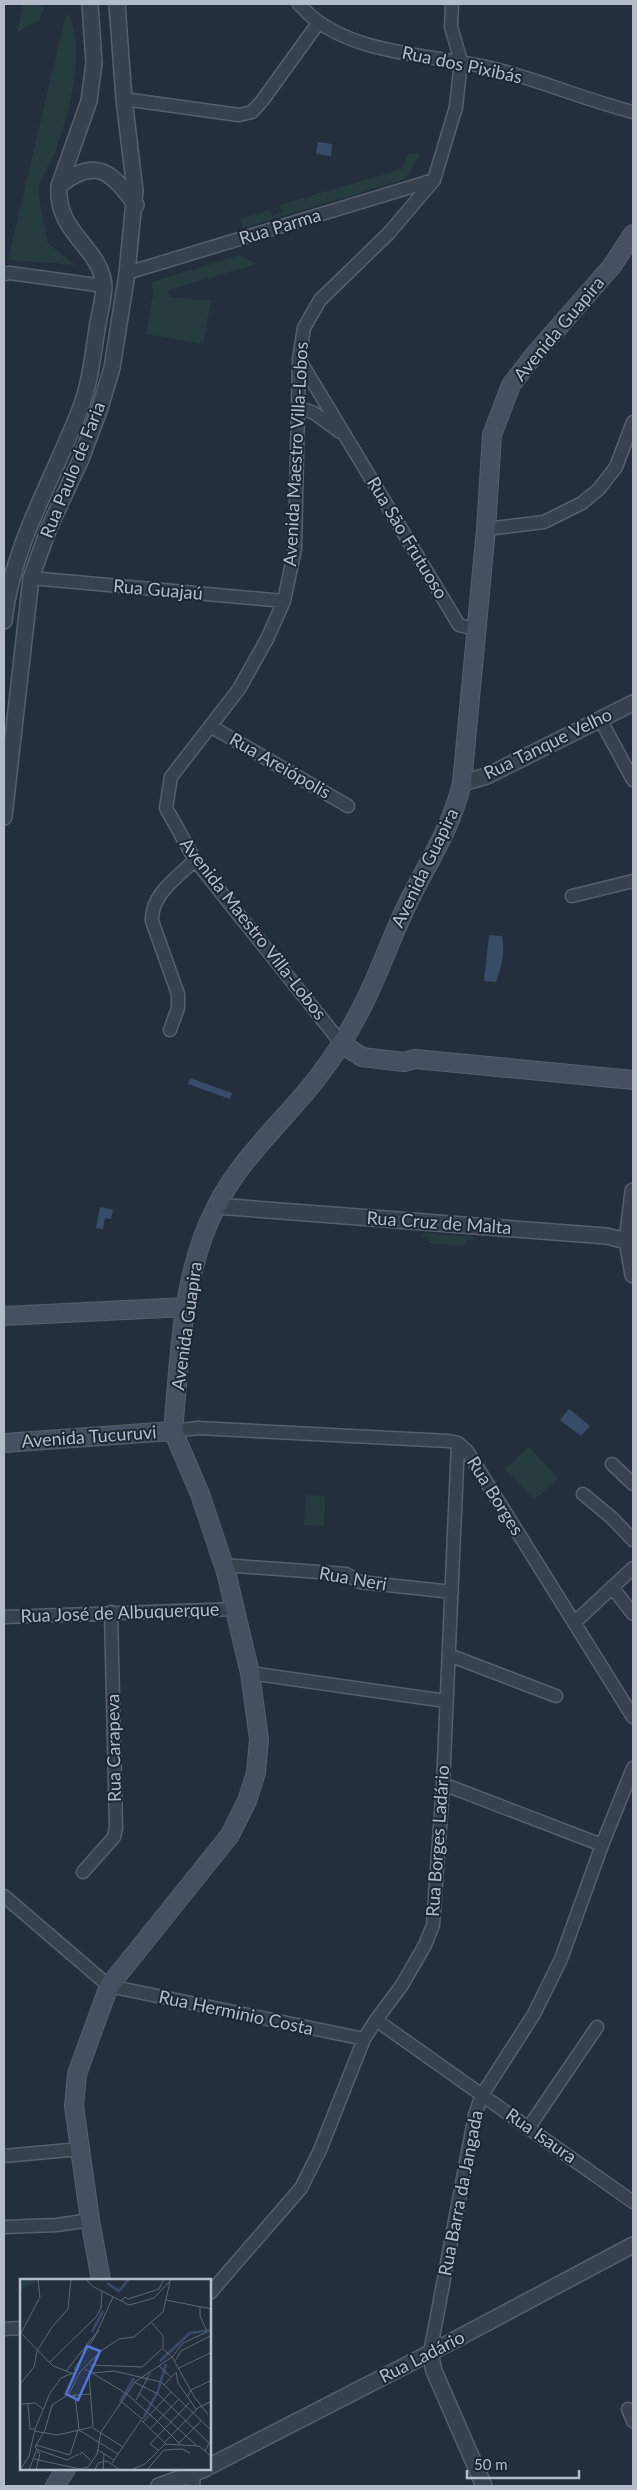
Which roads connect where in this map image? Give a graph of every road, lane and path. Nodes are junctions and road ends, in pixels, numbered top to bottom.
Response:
1 (90, 4) edge
2 (117, 4) edge
3 (299, 4) edge
4 (452, 4) edge
5 (319, 22) junction
6 (461, 61) junction
7 (124, 100) junction
8 (633, 112) edge
9 (434, 180) junction
10 (59, 186) junction
11 (136, 206) junction
12 (633, 234) edge
13 (127, 273) junction
14 (4, 274) edge
15 (104, 286) junction
16 (299, 359) junction
17 (298, 407) junction
18 (633, 422) edge
19 (346, 437) junction
20 (486, 529) junction
21 (31, 578) junction
22 (284, 601) junction
23 (4, 621) edge
24 (475, 629) junction
25 (633, 703) edge
26 (600, 719) junction
27 (212, 727) junction
28 (633, 780) edge
29 (462, 783) junction
30 (348, 806) dead end
31 (4, 817) edge
32 (195, 860) junction
33 (633, 881) edge
34 (572, 896) dead end
35 (170, 1030) dead end
36 (342, 1044) junction
37 (633, 1079) edge
38 (633, 1191) edge
39 (216, 1206) junction
40 (630, 1242) edge
41 (633, 1275) edge
42 (186, 1307) junction
43 (4, 1316) edge
44 (173, 1431) junction
45 (4, 1443) edge
46 (458, 1443) junction
47 (612, 1464) dead end
48 (633, 1484) edge
49 (583, 1494) dead end
50 (633, 1540) edge
51 (224, 1565) junction
52 (633, 1568) edge
53 (612, 1587) junction
54 (452, 1592) junction
55 (236, 1609) junction
56 (111, 1612) junction
57 (633, 1614) edge
58 (4, 1617) edge
59 (574, 1623) junction
60 (449, 1655) junction
61 (250, 1673) junction
62 (556, 1696) dead end
63 (446, 1701) junction
64 (633, 1717) edge
65 (633, 1768) edge
66 (443, 1784) junction
67 (602, 1846) junction
68 (83, 1872) dead end
69 (4, 1896) edge
70 (109, 1986) junction
71 (376, 2020) junction
72 (597, 2028) dead end
73 (364, 2039) junction
74 (482, 2095) junction
75 (529, 2127) junction
76 (80, 2149) junction
77 (4, 2156) edge
78 (633, 2202) edge
79 (90, 2220) junction
80 (4, 2227) edge
81 (633, 2245) edge
82 (101, 2279) edge
83 (211, 2292) edge
84 (20, 2328) edge
85 (4, 2329) edge
86 (430, 2353) junction
87 (211, 2465) edge
88 (65, 2470) edge
89 (197, 2476) edge
90 (55, 2486) edge
91 (159, 2486) edge
92 (484, 2486) edge

1 - 10 street
2 - 7 street, Rua Paulo de Faria
3 - 5 street, Rua dos Pixibás
4 - 6 street, Avenida Maestro Villa-Lobos
5 - 6 street, Rua dos Pixibás
5 - 7 street
6 - 8 street, Rua dos Pixibás
6 - 9 street, Avenida Maestro Villa-Lobos
7 - 11 street, Rua Paulo de Faria
9 - 13 street, Rua Parma
9 - 16 street, Avenida Maestro Villa-Lobos
10 - 11 street
10 - 15 street
11 - 13 street, Rua Paulo de Faria
12 - 20 main road, Avenida Guapira
13 - 21 street, Rua Paulo de Faria
14 - 15 street
15 - 23 street, Rua Paulo de Faria
16 - 17 street, Avenida Maestro Villa-Lobos
16 - 19 street, Rua São Frutuoso
17 - 19 street, Rua São Frutuoso
17 - 22 street, Avenida Maestro Villa-Lobos
18 - 20 street
19 - 24 street, Rua São Frutuoso
20 - 24 main road, Avenida Guapira
21 - 22 street, Rua Guajaú
21 - 31 street, Rua Paulo de Faria
22 - 27 street, Avenida Maestro Villa-Lobos
24 - 29 main road, Avenida Guapira
25 - 26 street, Rua Tanque Velho
26 - 28 street
26 - 29 street, Rua Tanque Velho
27 - 30 street, Rua Areiópolis
27 - 32 street, Avenida Maestro Villa-Lobos
29 - 36 main road, Avenida Guapira
32 - 35 street
32 - 36 street, Avenida Maestro Villa-Lobos
33 - 34 street
36 - 37 main road
36 - 39 main road, Avenida Guapira
38 - 40 street
39 - 40 street, Rua Cruz de Malta
39 - 42 main road, Avenida Guapira
40 - 41 street
42 - 43 main road
42 - 44 main road, Avenida Guapira
44 - 45 main road, Avenida Tucuruvi
44 - 46 street, Rua Borges
44 - 51 main road
46 - 54 street, Rua Borges Ladário
46 - 59 street, Rua Borges
47 - 48 street
49 - 50 street
51 - 54 street, Rua Neri
51 - 55 main road
52 - 53 street
53 - 57 street
53 - 59 street
54 - 60 street, Rua Borges Ladário
55 - 56 street, Rua José de Albuquerque
55 - 61 main road
56 - 58 street, Rua José de Albuquerque
56 - 68 street, Rua Carapeva
59 - 64 street, Rua Borges
60 - 62 street
60 - 63 street, Rua Borges Ladário
61 - 63 street
61 - 70 main road
63 - 66 street, Rua Borges Ladário
65 - 67 street, Rua Barra da Jangada
66 - 67 street
66 - 71 street, Rua Borges Ladário
67 - 74 street, Rua Barra da Jangada
69 - 70 street
70 - 73 street, Rua Herminio Costa
70 - 76 main road
71 - 73 street, Rua Borges Ladário
71 - 74 street, Rua Isaura
72 - 75 street
73 - 83 street, Rua Borges Ladário
74 - 75 street, Rua Isaura
74 - 86 street, Rua Barra da Jangada
75 - 78 street, Rua Isaura
76 - 77 street
76 - 79 main road
79 - 80 street
79 - 82 main road
81 - 86 street, Rua Ladário
84 - 85 street
86 - 87 street, Rua Ladário
86 - 92 street
88 - 90 main road
89 - 91 street

